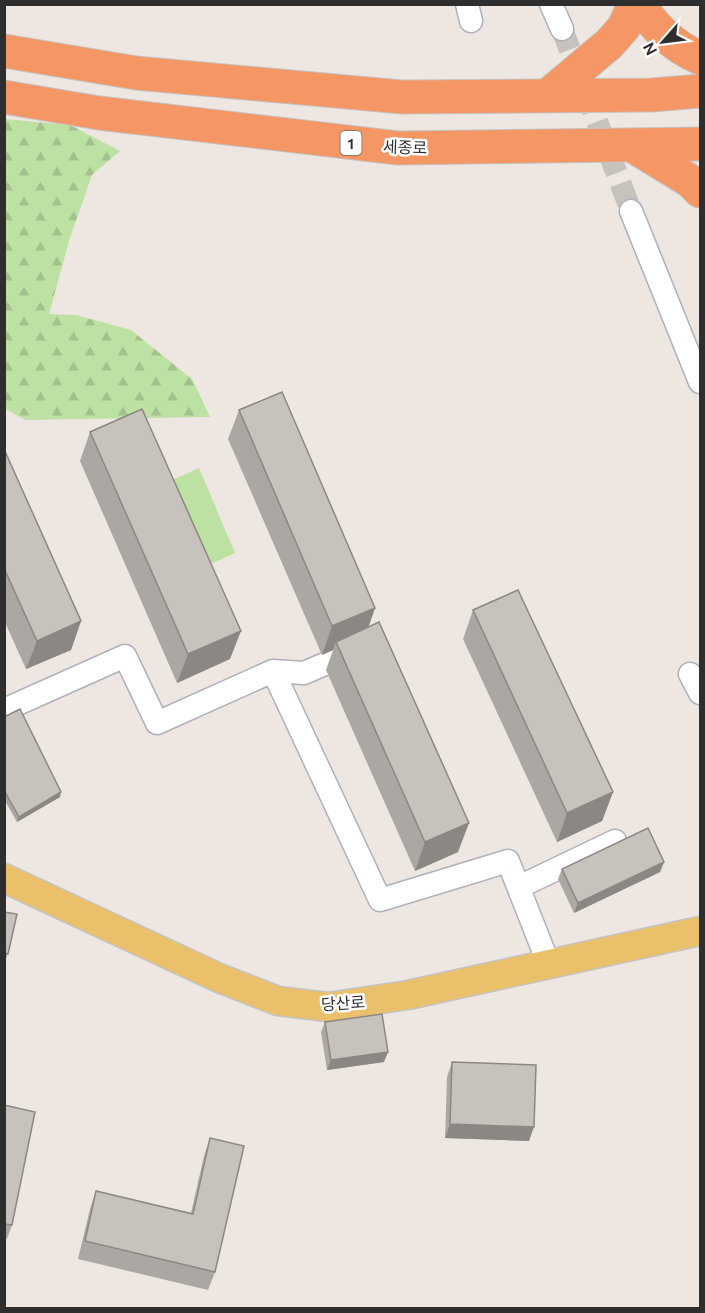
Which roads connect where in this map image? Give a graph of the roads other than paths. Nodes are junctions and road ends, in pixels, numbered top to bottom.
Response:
1 (551, 4) edge
2 (636, 4) edge
3 (562, 29) tunnel mouth
4 (4, 51) edge
5 (700, 58) edge
6 (700, 91) edge
7 (547, 96) junction
8 (4, 97) edge
9 (700, 144) edge
10 (633, 146) junction
11 (700, 191) edge
12 (631, 211) tunnel mouth
13 (700, 382) edge
14 (374, 643) edge
15 (273, 671) junction
16 (4, 710) edge
17 (615, 841) edge
18 (4, 878) edge
19 (519, 887) junction
20 (700, 931) edge
21 (549, 965) junction

1 - 3 street
2 - 5 highway
2 - 7 highway
4 - 7 highway
6 - 7 highway
8 - 10 highway, 세종로 / 1
9 - 10 highway, 세종로 / 1
10 - 11 highway
12 - 13 street
14 - 15 street
15 - 16 street
15 - 19 street
17 - 19 street
18 - 21 main road, 당산로
19 - 21 street
20 - 21 main road, 당산로

